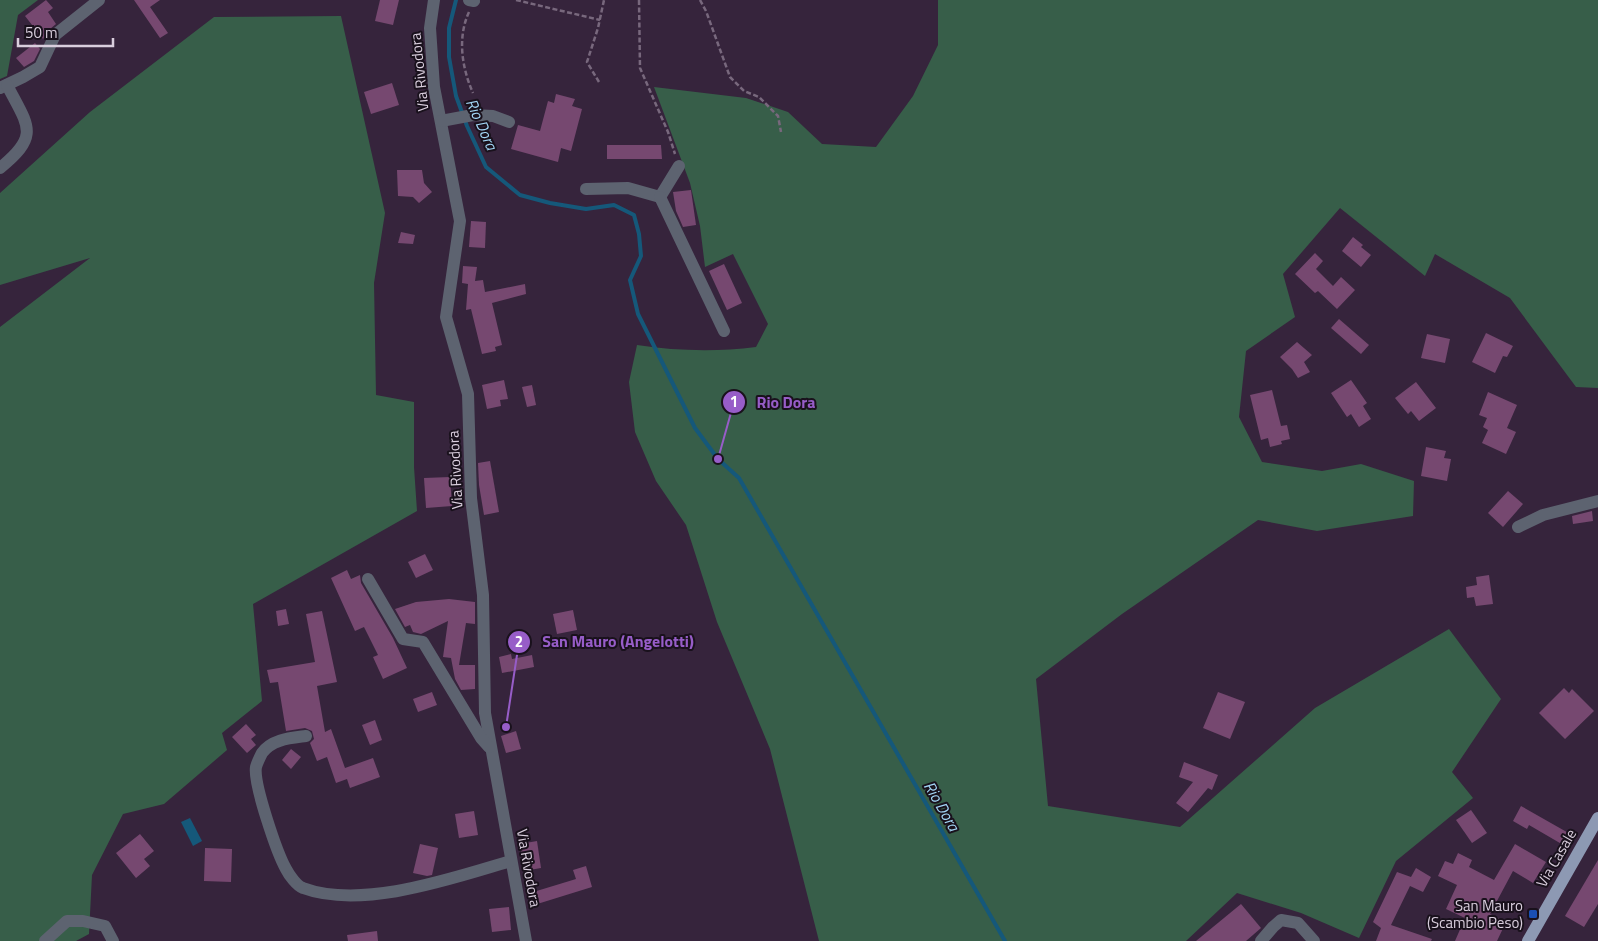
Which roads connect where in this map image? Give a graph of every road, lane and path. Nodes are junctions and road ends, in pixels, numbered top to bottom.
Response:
1 (99, 0) edge
2 (434, 0) edge
3 (516, 0) edge
4 (604, 0) edge
5 (639, 0) edge
6 (700, 0) edge
7 (471, 1) edge
8 (600, 20) junction
9 (599, 82) dead end
10 (3, 86) edge
11 (473, 93) dead end
12 (440, 121) junction
13 (509, 122) dead end
14 (781, 132) dead end
15 (679, 166) joint
16 (0, 168) edge
17 (586, 189) dead end
18 (660, 197) junction
19 (724, 331) dead end
20 (1598, 501) edge
21 (1518, 527) dead end
22 (368, 579) dead end
23 (306, 736) dead end
24 (491, 749) junction
25 (1598, 818) edge
26 (511, 860) junction
27 (44, 941) edge
28 (113, 941) edge
29 (526, 941) edge
30 (1261, 941) edge
31 (1314, 941) edge
32 (1528, 941) edge

1 - 10 street
2 - 12 street, Via Rivodora
3 - 8 path
4 - 8 path
5 - 15 path
6 - 14 path
7 - 11 path
8 - 9 path
10 - 16 street
12 - 13 street
12 - 24 street, Via Rivodora
15 - 18 street
17 - 18 street
18 - 19 street
20 - 21 street
22 - 24 street
23 - 26 street
24 - 26 street, Via Rivodora
25 - 32 main road, Via Casale
26 - 29 street, Via Rivodora
27 - 28 street
30 - 31 street

